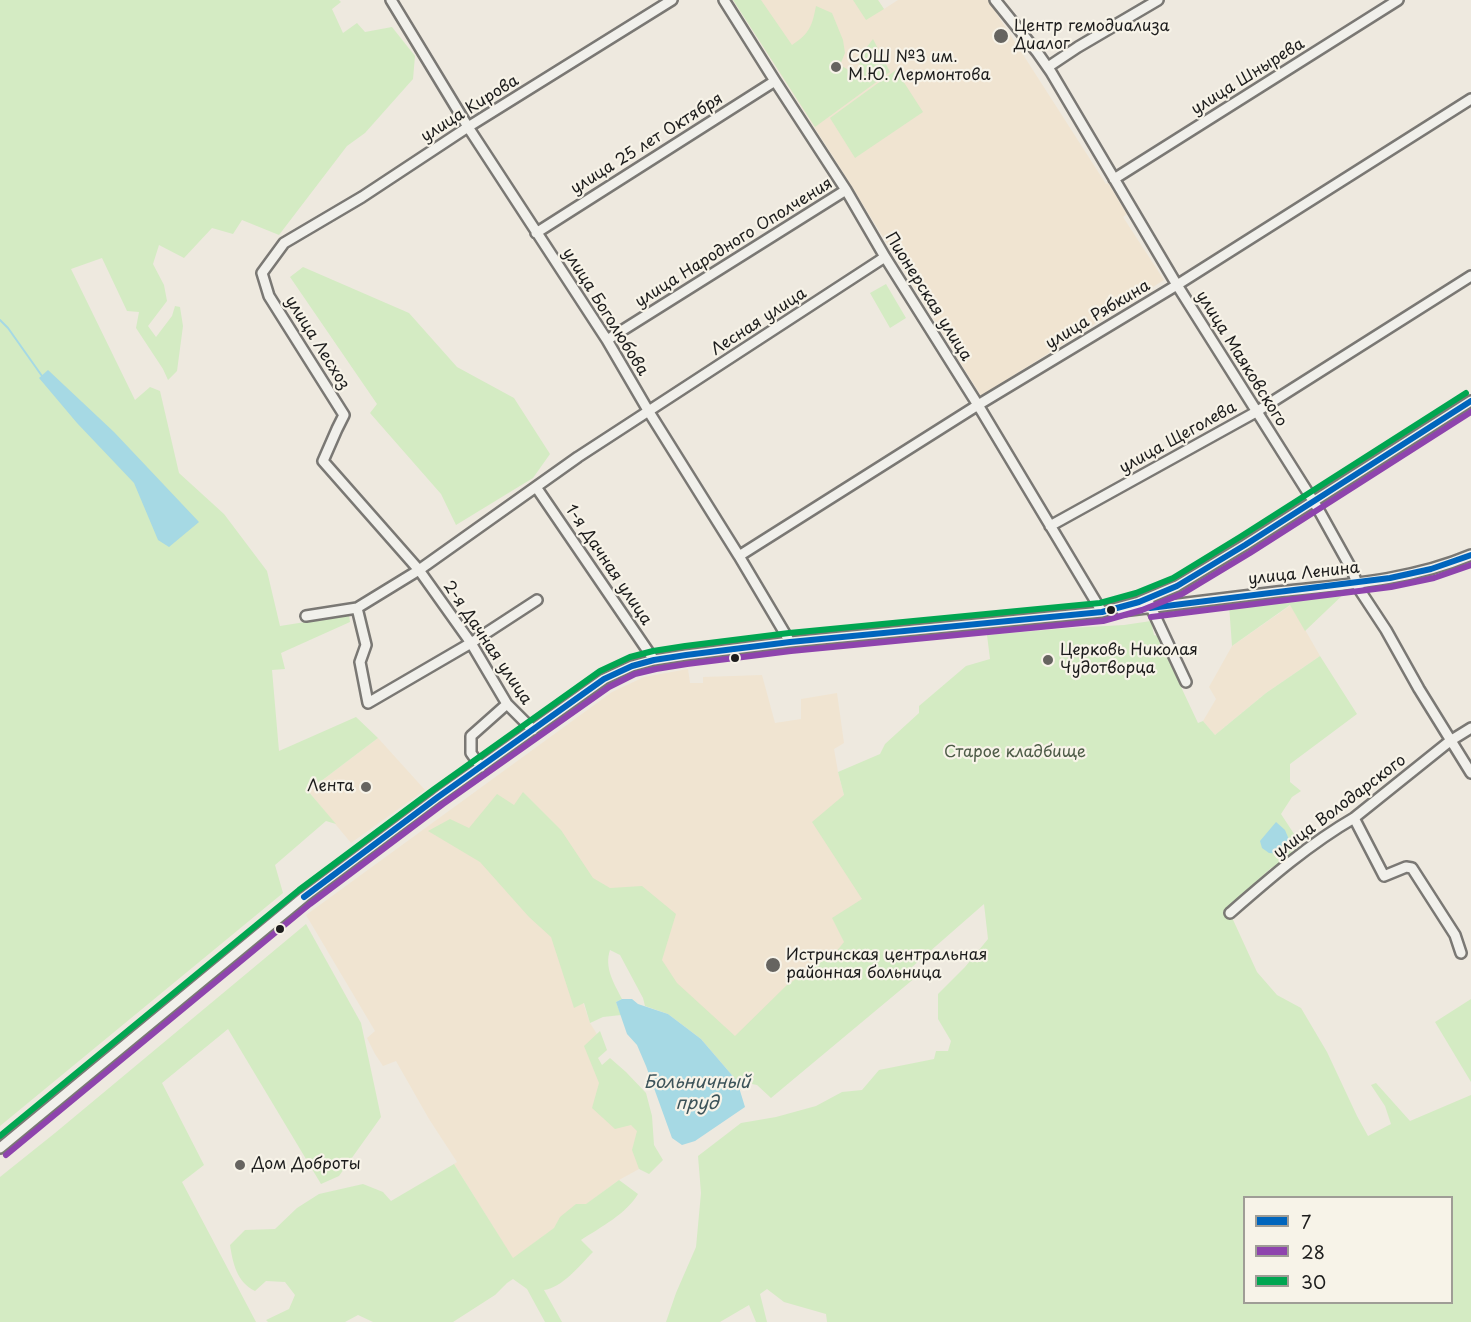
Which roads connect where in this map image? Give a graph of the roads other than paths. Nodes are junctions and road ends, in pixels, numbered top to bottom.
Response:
1 (391, 0) edge
2 (672, 0) edge
3 (724, 0) edge
4 (995, 0) edge
5 (1158, 0) edge
6 (1398, 0) edge
7 (1048, 67) junction
8 (775, 81) junction
9 (1471, 99) edge
10 (468, 127) junction
11 (1114, 179) junction
12 (846, 190) junction
13 (536, 233) junction
14 (284, 243) joint
15 (885, 257) junction
16 (1471, 276) edge
17 (1177, 285) junction
18 (607, 340) junction
19 (1471, 401) edge
20 (978, 405) junction
21 (649, 412) junction
22 (1256, 412) junction
23 (536, 487) junction
24 (1314, 502) junction
25 (1050, 526) junction
26 (1471, 555) edge
27 (739, 556) junction
28 (419, 570) junction
29 (1358, 584) junction
30 (1176, 586) junction
31 (537, 600) dead end
32 (1149, 603) junction
33 (1175, 604) junction
34 (357, 608) junction
35 (1102, 612) junction
36 (306, 616) dead end
37 (790, 642) junction
38 (471, 643) junction
39 (654, 660) junction
40 (1185, 682) dead end
41 (507, 704) junction
42 (1471, 728) edge
43 (533, 730) junction
44 (1450, 741) junction
45 (481, 767) junction
46 (1471, 773) edge
47 (1354, 818) junction
48 (1230, 913) dead end
49 (1461, 953) dead end
50 (0, 1148) edge

1 - 10 street, улица Боголюбова
2 - 10 street, улица Кирова
3 - 8 street, Пионерская улица
4 - 7 street, улица Маяковского
5 - 7 street
6 - 11 street, улица Шнырева
7 - 11 street, улица Маяковского
8 - 12 street, Пионерская улица
8 - 13 street, улица 25 лет Октября
9 - 17 street, улица Рябкина
10 - 13 street, улица Боголюбова
10 - 14 street, улица Кирова
11 - 17 street, улица Маяковского
12 - 15 street, Пионерская улица
12 - 18 street, улица Народного Ополчения
13 - 18 street, улица Боголюбова
14 - 28 street, улица Лесхоз
15 - 20 street, Пионерская улица
15 - 21 street, Лесная улица
16 - 22 street, улица Щеголева
17 - 20 street, улица Рябкина
17 - 22 street, улица Маяковского
18 - 21 street, улица Боголюбова
19 - 24 street
20 - 25 street, Пионерская улица
20 - 27 street, улица Рябкина
21 - 23 street, Лесная улица
21 - 27 street, улица Боголюбова
22 - 24 street, улица Маяковского
22 - 25 street, улица Щеголева
23 - 28 street, Лесная улица
23 - 39 street, 1-я Дачная улица
24 - 29 street, улица Маяковского
24 - 30 street
25 - 35 street, Пионерская улица
26 - 29 street, улица Ленина
27 - 37 street, улица Боголюбова
28 - 34 street, Лесная улица
28 - 38 street, 2-я Дачная улица
29 - 33 street, улица Ленина
29 - 44 street, улица Маяковского
30 - 32 street
30 - 33 street
31 - 38 street
32 - 33 street, улица Ленина
32 - 35 street, улица Ленина
32 - 40 street
34 - 36 street
34 - 38 street
35 - 37 street, улица Ленина
37 - 39 street, улица Ленина
38 - 41 street, 2-я Дачная улица
39 - 43 street, улица Ленина
41 - 43 street, 2-я Дачная улица
41 - 45 street
42 - 44 street, улица Володарского
43 - 45 street, улица Ленина
44 - 46 street, улица Маяковского
44 - 47 street, улица Володарского
45 - 50 street, улица Ленина
47 - 48 street, улица Володарского
47 - 49 street

